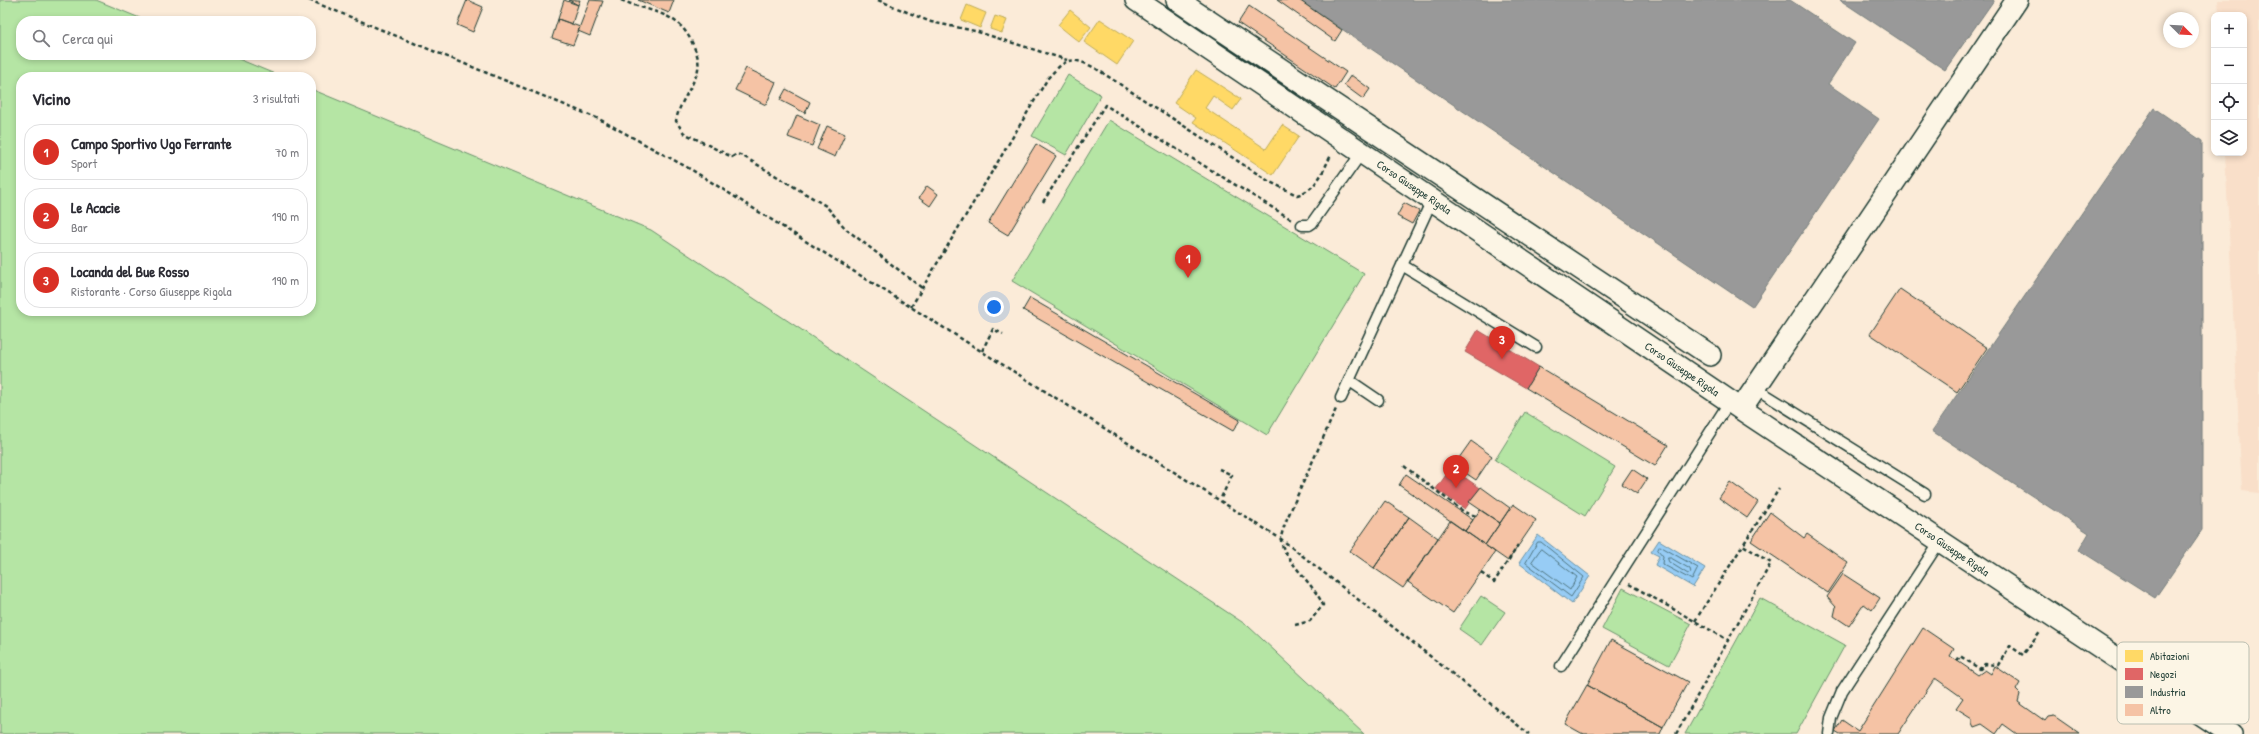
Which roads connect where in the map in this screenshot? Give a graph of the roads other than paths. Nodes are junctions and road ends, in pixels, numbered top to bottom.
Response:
1 (1136, 0) edge
2 (1177, 0) edge
3 (2017, 0) edge
4 (1362, 152) junction
5 (1432, 200) junction
6 (1302, 225) road end
7 (1402, 265) junction
8 (1536, 347) dead end
9 (1710, 355) dead end
10 (1350, 381) junction
11 (1755, 388) junction
12 (1341, 398) road end
13 (1378, 400) dead end
14 (1736, 405) junction
15 (1925, 494) dead end
16 (1940, 541) junction
17 (2117, 658) edge
18 (1561, 666) dead end
19 (2216, 724) edge
20 (1829, 734) edge
21 (2231, 734) edge

1 - 4 street, Corso Giuseppe Rigola
2 - 9 street
3 - 11 street
4 - 5 street, Corso Giuseppe Rigola
4 - 6 lane
5 - 7 lane
5 - 14 street, Corso Giuseppe Rigola
7 - 8 lane
7 - 10 lane
10 - 12 lane
10 - 13 lane
11 - 14 street
11 - 15 lane
14 - 16 street, Corso Giuseppe Rigola
14 - 18 lane
16 - 17 street, Corso Giuseppe Rigola
16 - 20 lane
19 - 21 street, Corso Giuseppe Rigola

